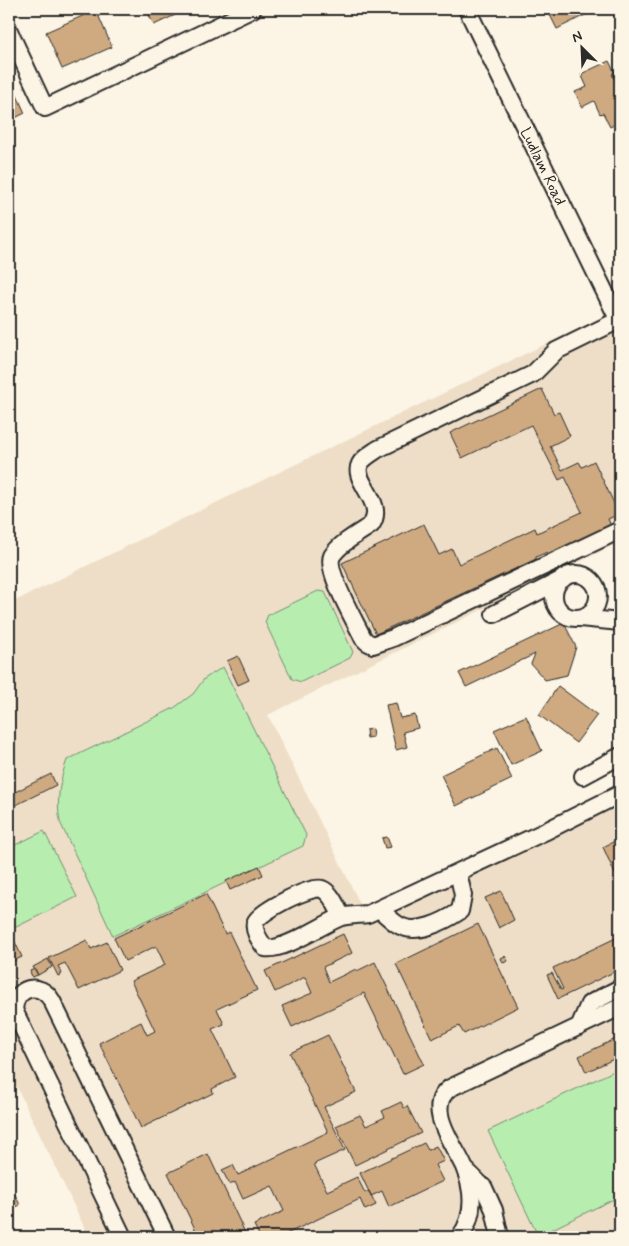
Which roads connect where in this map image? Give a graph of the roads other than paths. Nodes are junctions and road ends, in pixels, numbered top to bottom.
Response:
1 (253, 9) edge
2 (467, 9) edge
3 (9, 30) edge
4 (620, 321) edge
5 (620, 530) edge
6 (563, 579) junction
7 (597, 590) junction
8 (528, 597) junction
9 (556, 605) junction
10 (494, 614) dead end
11 (580, 618) junction
12 (616, 621) edge
13 (620, 756) edge
14 (583, 776) dead end
15 (620, 794) edge
16 (458, 872) junction
17 (379, 909) junction
18 (342, 917) junction
19 (620, 988) edge
20 (620, 1007) edge
21 (579, 1027) junction
22 (464, 1169) junction
23 (123, 1237) edge
24 (167, 1237) edge
25 (460, 1237) edge
26 (500, 1237) edge

1 - 3 street
2 - 4 street, Ludlam Road
4 - 5 street
6 - 7 street
6 - 8 street
6 - 9 street
7 - 11 street
7 - 12 street
8 - 9 street
8 - 10 street
9 - 11 street
11 - 12 street
13 - 14 street
15 - 16 street
16 - 17 street
16 - 17 street
17 - 18 street
18 - 18 street
19 - 21 street
20 - 21 street
21 - 22 street
22 - 25 street
22 - 26 street
23 - 24 street

